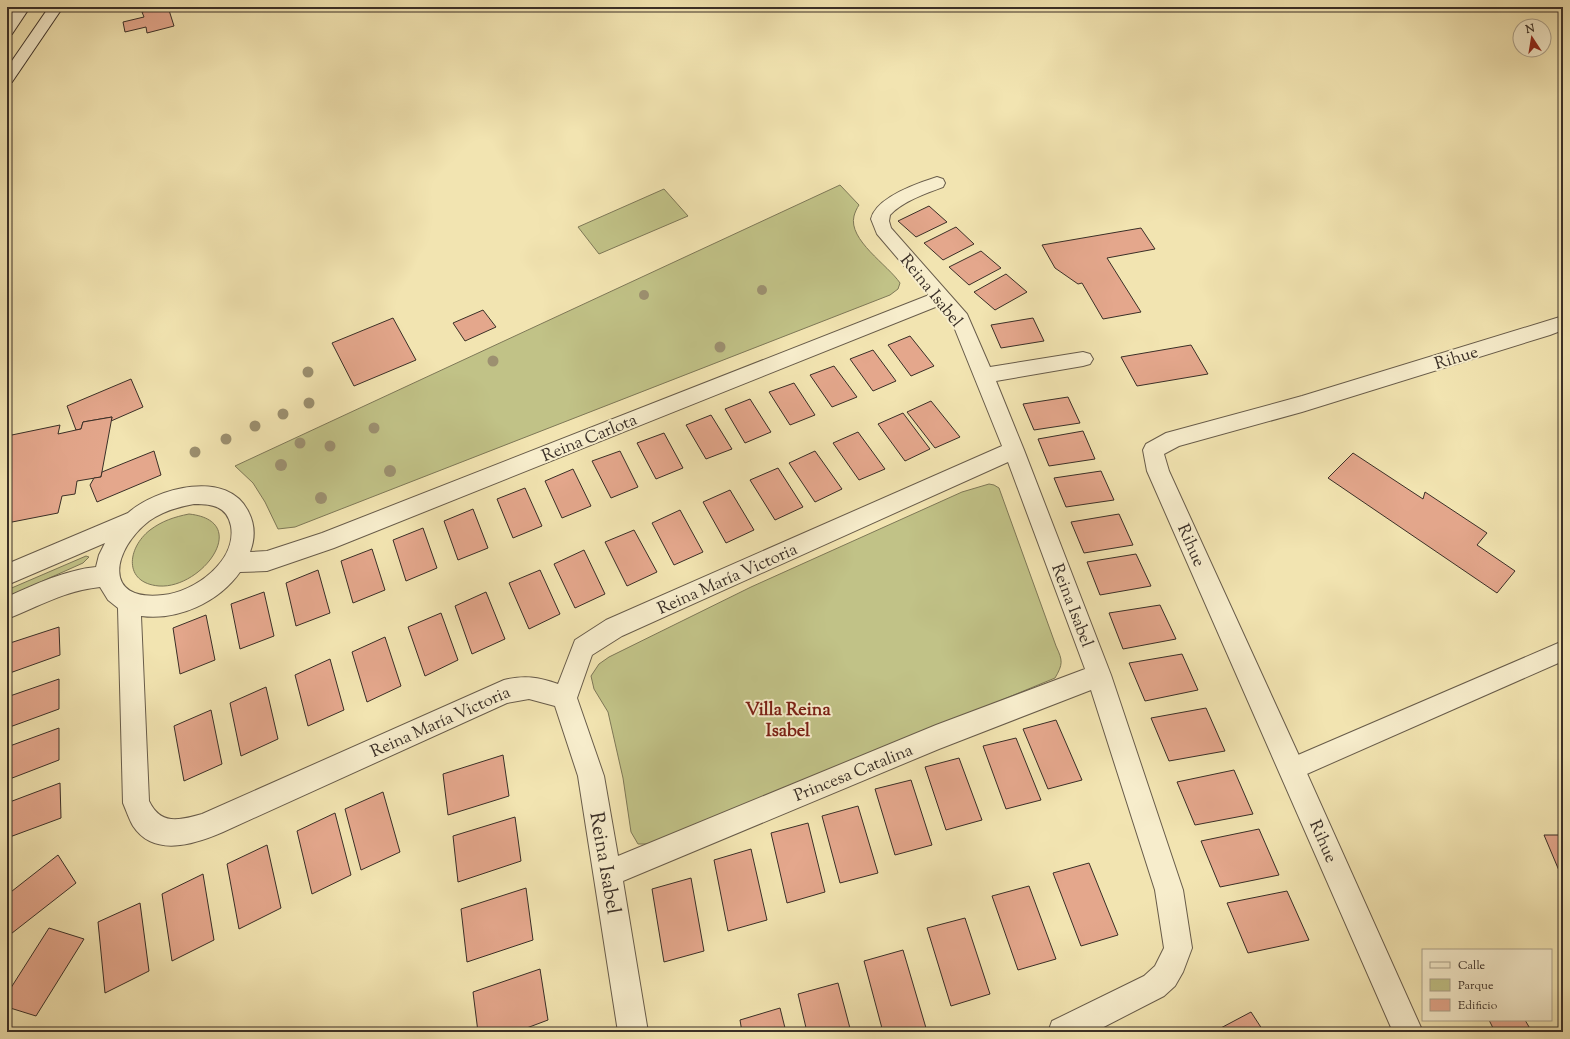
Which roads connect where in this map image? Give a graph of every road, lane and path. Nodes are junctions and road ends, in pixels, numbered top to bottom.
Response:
1 (23, 7) edge
2 (56, 7) edge
3 (7, 31) edge
4 (7, 78) edge
5 (937, 183) dead end
6 (941, 298) junction
7 (1563, 323) edge
8 (1083, 359) dead end
9 (983, 376) junction
10 (1014, 450) junction
11 (135, 520) junction
12 (235, 562) junction
13 (7, 575) edge
14 (107, 576) junction
15 (129, 603) junction
16 (7, 608) edge
17 (1563, 651) edge
18 (1099, 675) junction
19 (565, 698) junction
20 (1292, 769) junction
21 (608, 874) junction
22 (633, 1032) edge
23 (1063, 1032) edge
24 (1408, 1032) edge

1 - 3 street
2 - 4 street
5 - 6 street, Reina Isabel
6 - 9 street, Reina Isabel
6 - 12 street, Reina Carlota
7 - 20 street, Rihue
8 - 9 street
9 - 10 street, Reina Isabel
10 - 18 street, Reina Isabel
10 - 19 street, Reina María Victoria
11 - 12 street
11 - 13 street
11 - 14 street
12 - 15 street
14 - 15 street
14 - 16 street
15 - 19 street, Reina María Victoria
17 - 20 lane
18 - 21 street, Princesa Catalina
18 - 23 street, Reina Isabel
19 - 21 street, Reina Isabel
20 - 24 street, Rihue
21 - 22 street, Reina Isabel

